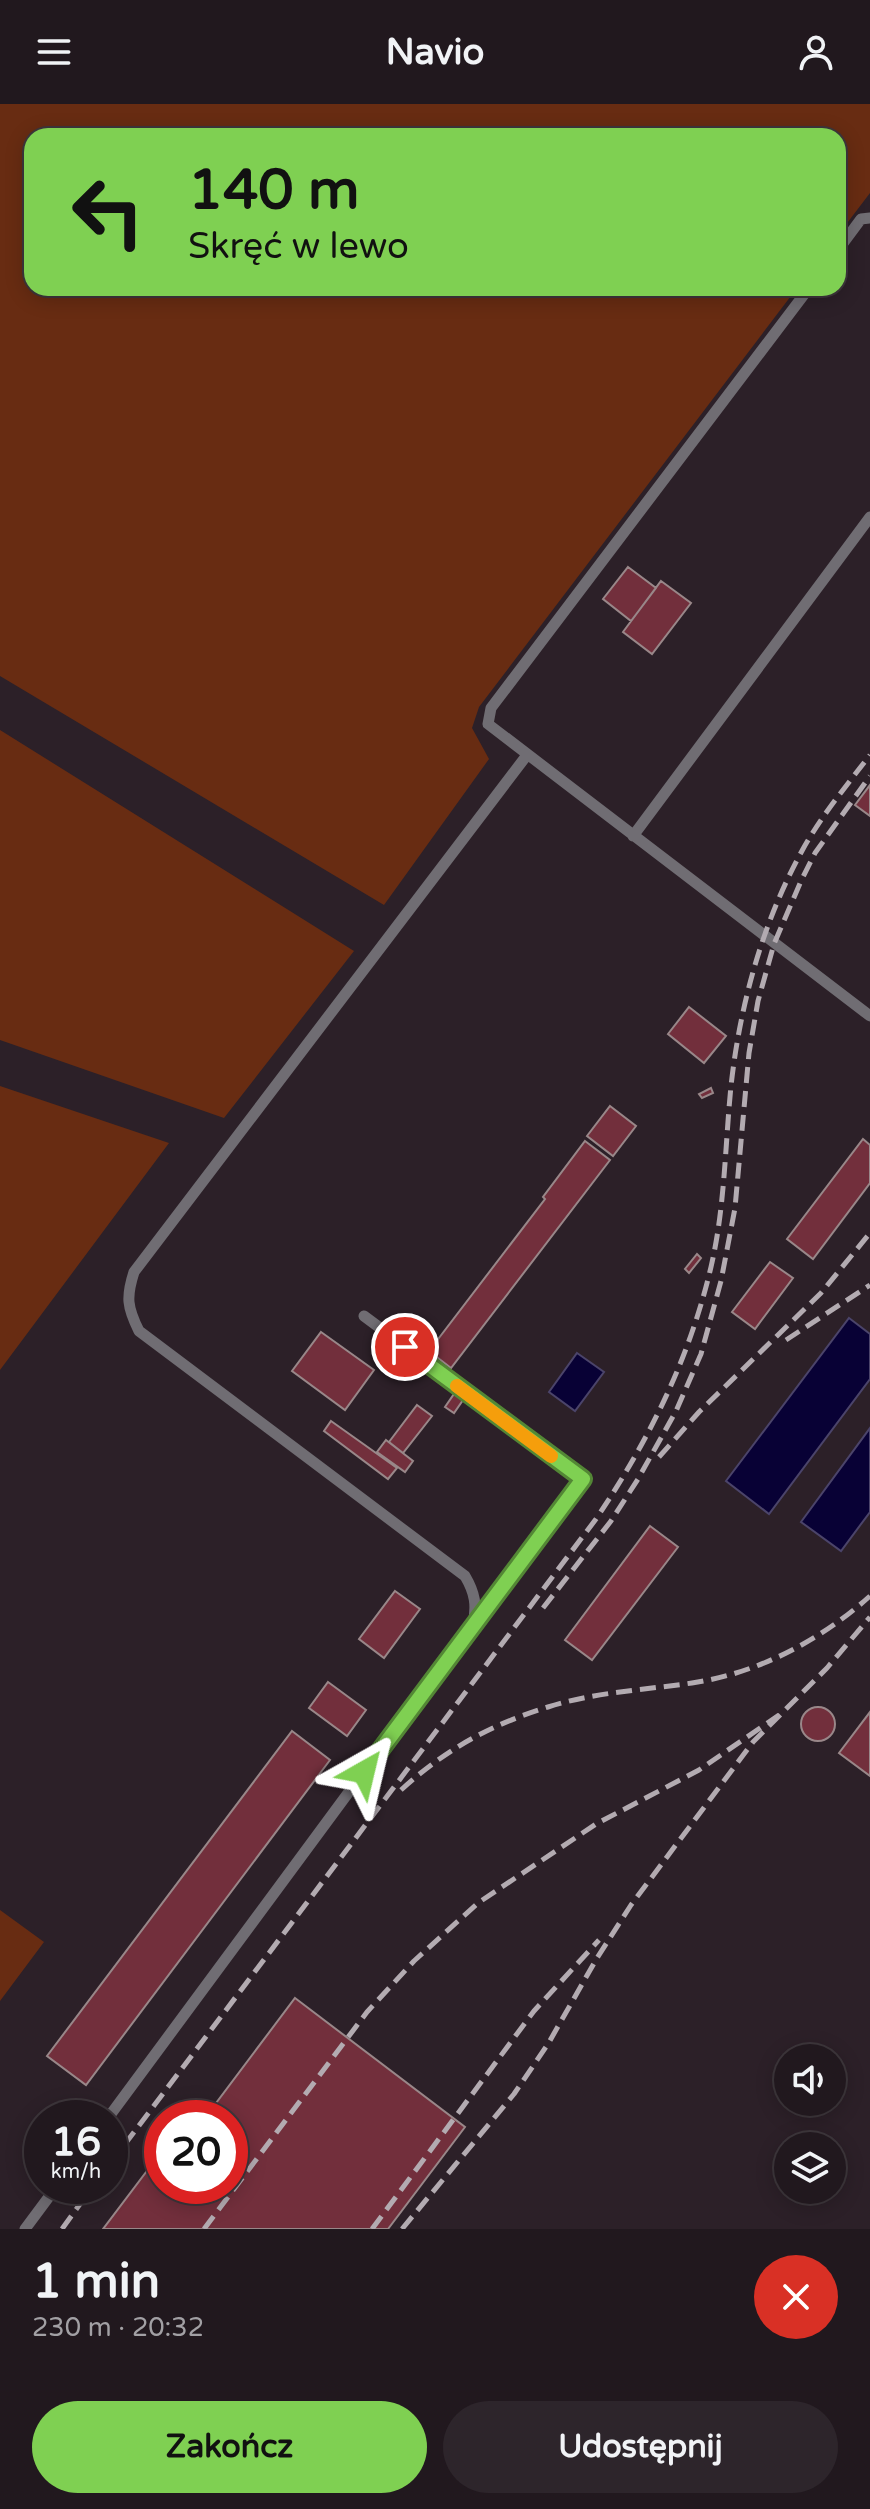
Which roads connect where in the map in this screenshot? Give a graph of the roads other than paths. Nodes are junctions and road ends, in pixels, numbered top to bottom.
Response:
1 (870, 218) edge
2 (846, 239) edge
3 (803, 296) edge
4 (870, 517) edge
5 (527, 755) junction
6 (633, 836) junction
7 (870, 1016) edge
8 (364, 1316) dead end
9 (473, 1624) junction
10 (121, 2100) edge
11 (44, 2204) edge
12 (25, 2229) edge

1 - 2 lane
3 - 5 lane
4 - 6 lane
5 - 6 lane
5 - 9 lane
6 - 7 lane
8 - 9 lane
9 - 10 lane
11 - 12 lane

